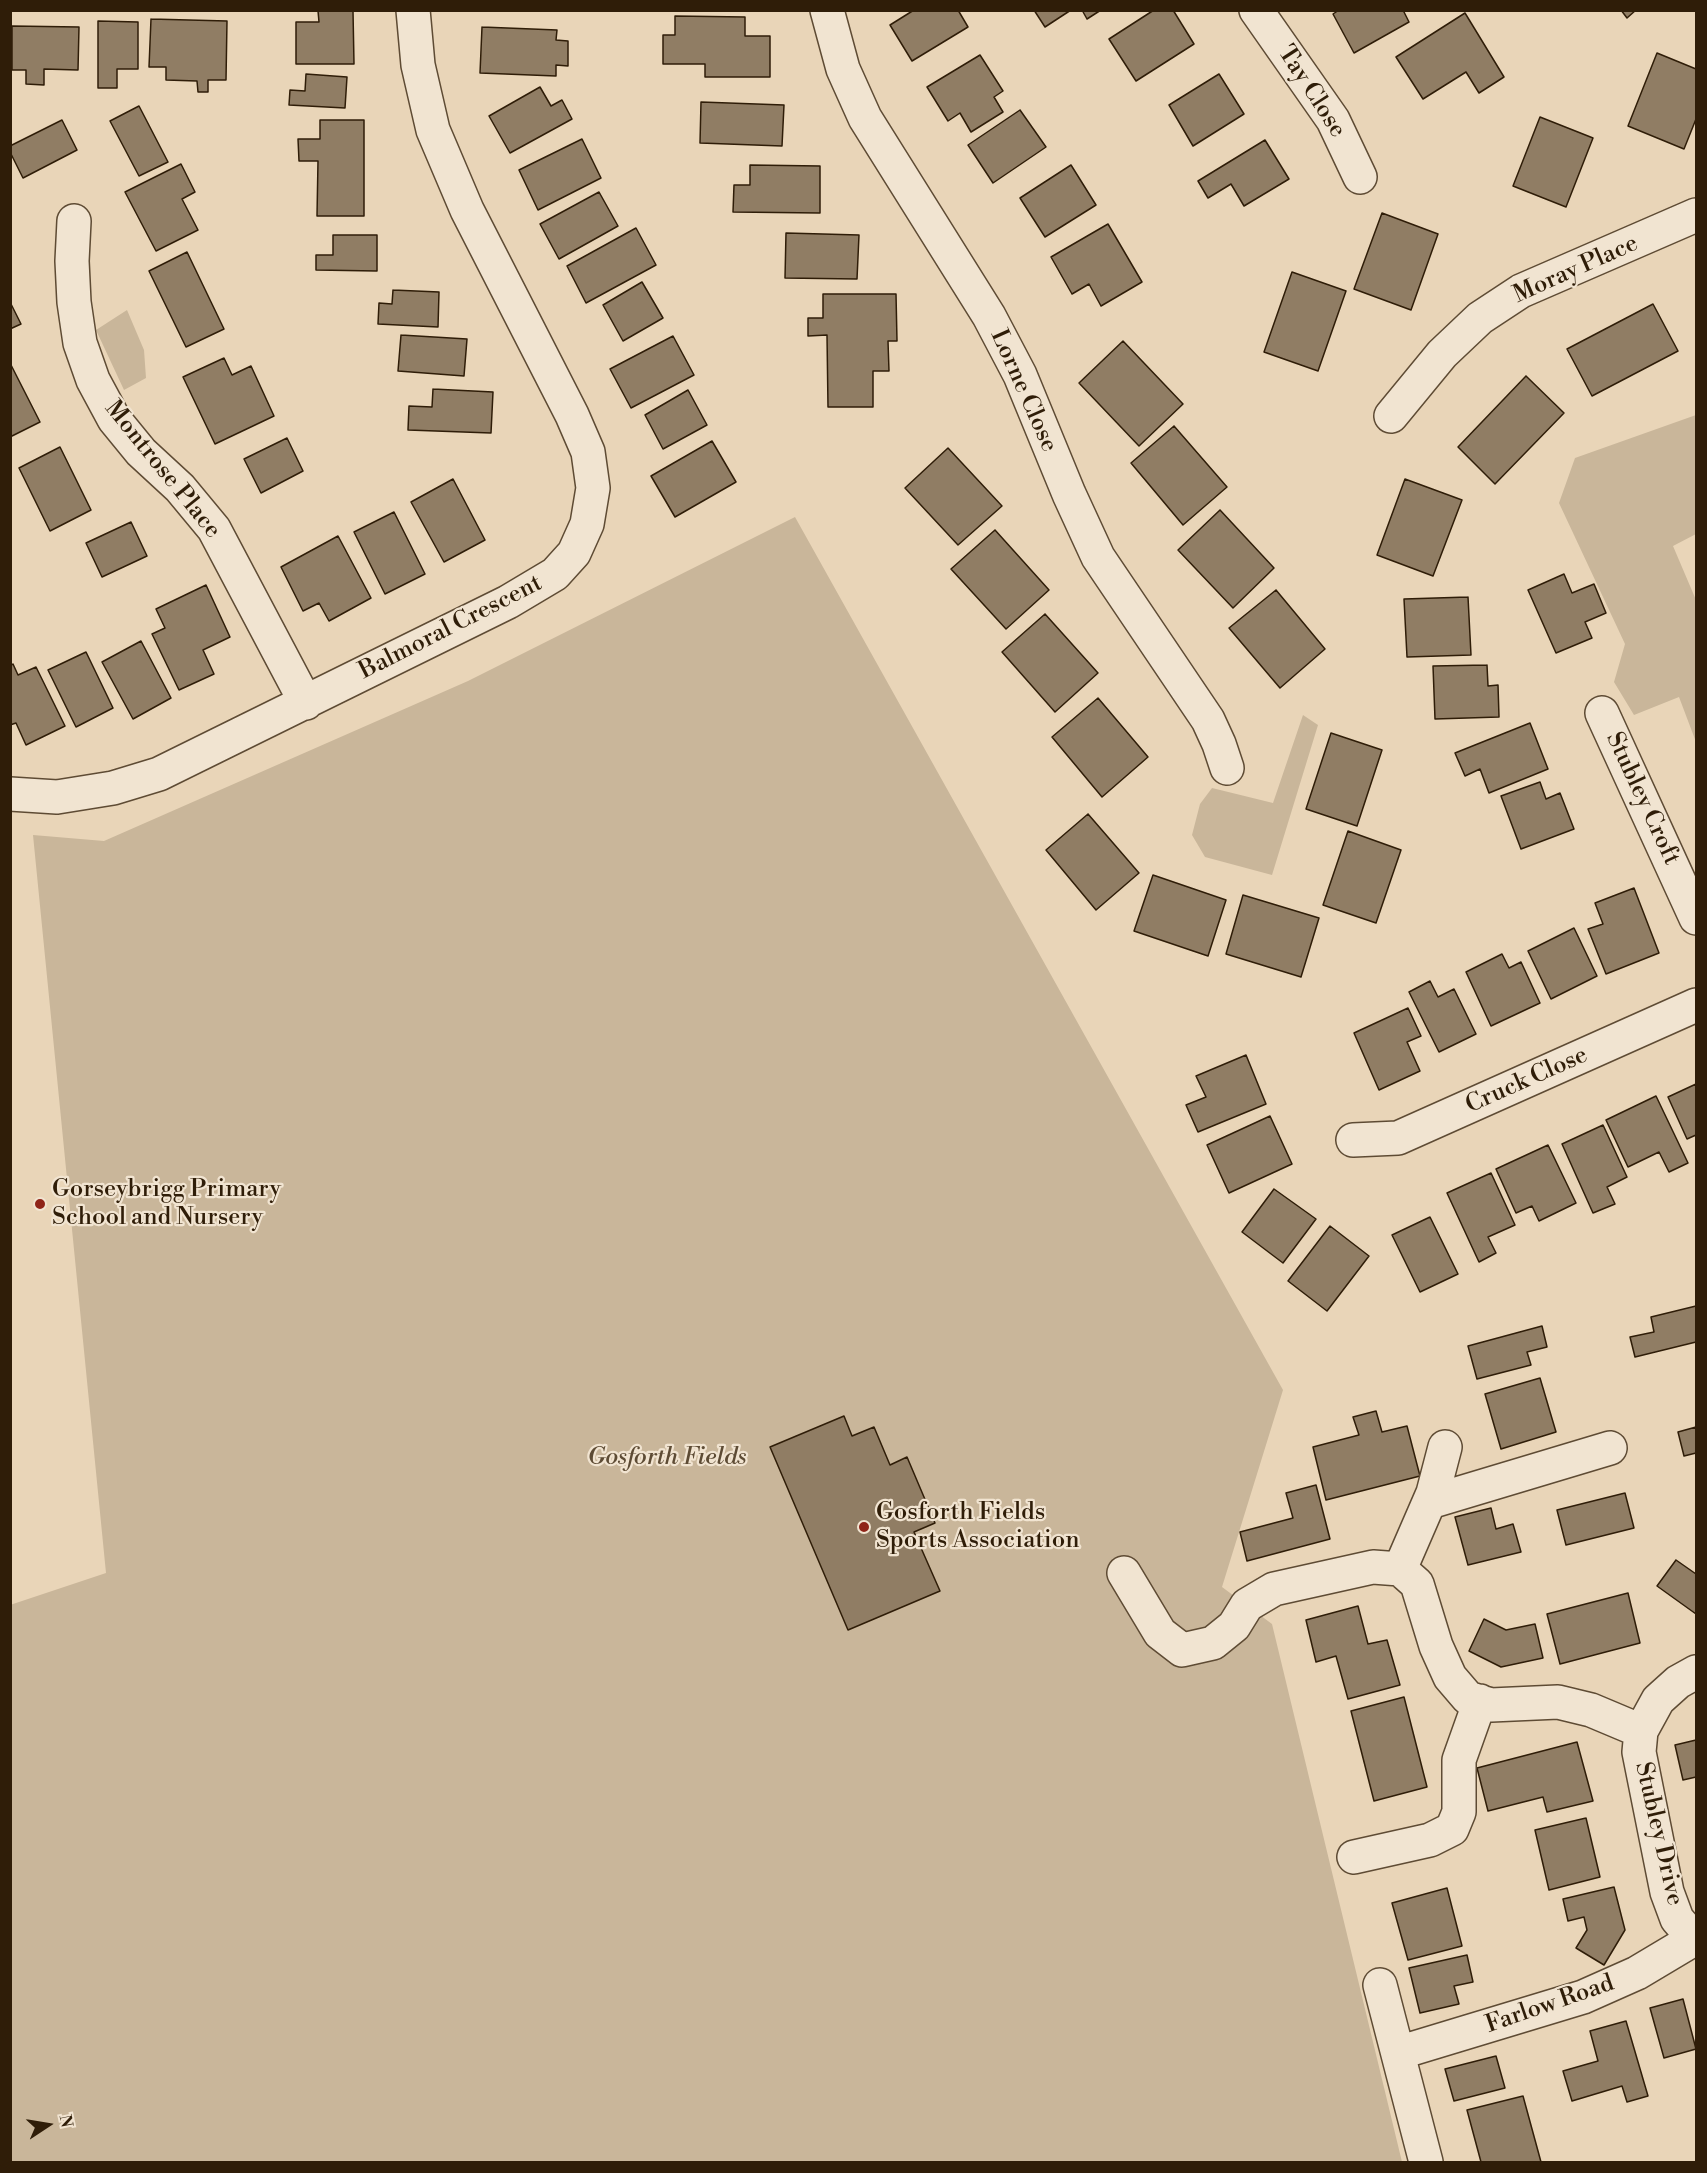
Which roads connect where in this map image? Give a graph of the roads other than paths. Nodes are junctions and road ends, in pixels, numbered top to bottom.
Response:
1 (412, 10) edge
2 (827, 10) edge
3 (1256, 10) edge
4 (1360, 177) dead end
5 (1696, 215) edge
6 (74, 221) dead end
7 (1391, 416) dead end
8 (306, 703) junction
9 (1602, 713) dead end
10 (1227, 768) dead end
11 (10, 794) edge
12 (1696, 918) edge
13 (1696, 1005) edge
14 (1353, 1140) dead end
15 (1445, 1447) dead end
16 (1610, 1448) dead end
17 (1430, 1502) junction
18 (1400, 1569) junction
19 (1124, 1573) dead end
20 (1696, 1672) edge
21 (1480, 1701) junction
22 (1641, 1731) junction
23 (1354, 1857) dead end
24 (1695, 1940) edge
25 (1380, 1985) dead end
26 (1398, 2053) junction
27 (1426, 2163) edge

1 - 8 street, Balmoral Crescent
2 - 10 street, Lorne Close
3 - 4 street, Tay Close
5 - 7 street, Moray Place
6 - 8 street, Montrose Place
8 - 11 street, Balmoral Crescent
9 - 12 street, Stubley Croft
13 - 14 street, Cruck Close
15 - 17 street
16 - 17 street
17 - 18 street
18 - 19 street
18 - 21 street
20 - 22 street, Stubley Drive
21 - 22 street
21 - 23 street
22 - 24 street, Stubley Drive
24 - 26 street, Farlow Road
25 - 26 street
26 - 27 street

